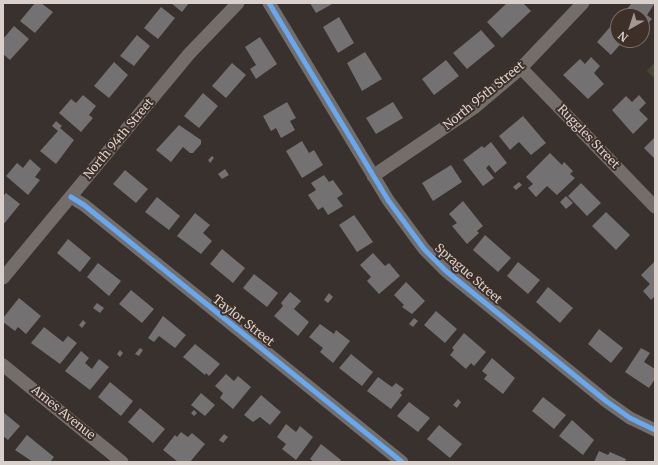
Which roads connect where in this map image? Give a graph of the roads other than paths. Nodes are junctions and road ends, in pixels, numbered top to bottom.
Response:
1 (238, 3) edge
2 (269, 3) edge
3 (583, 3) edge
4 (521, 68) junction
5 (373, 176) junction
6 (71, 197) junction
7 (655, 207) edge
8 (3, 278) edge
9 (3, 365) edge
10 (655, 430) edge
11 (122, 462) edge
12 (402, 462) edge

1 - 6 street, North 94th Street
2 - 5 street, Sprague Street
3 - 4 street, North 95th Street
4 - 5 street, North 95th Street
4 - 7 street, Ruggles Street
5 - 10 street, Sprague Street
6 - 8 street, North 94th Street
6 - 12 street, Taylor Street
9 - 11 street, Ames Avenue

